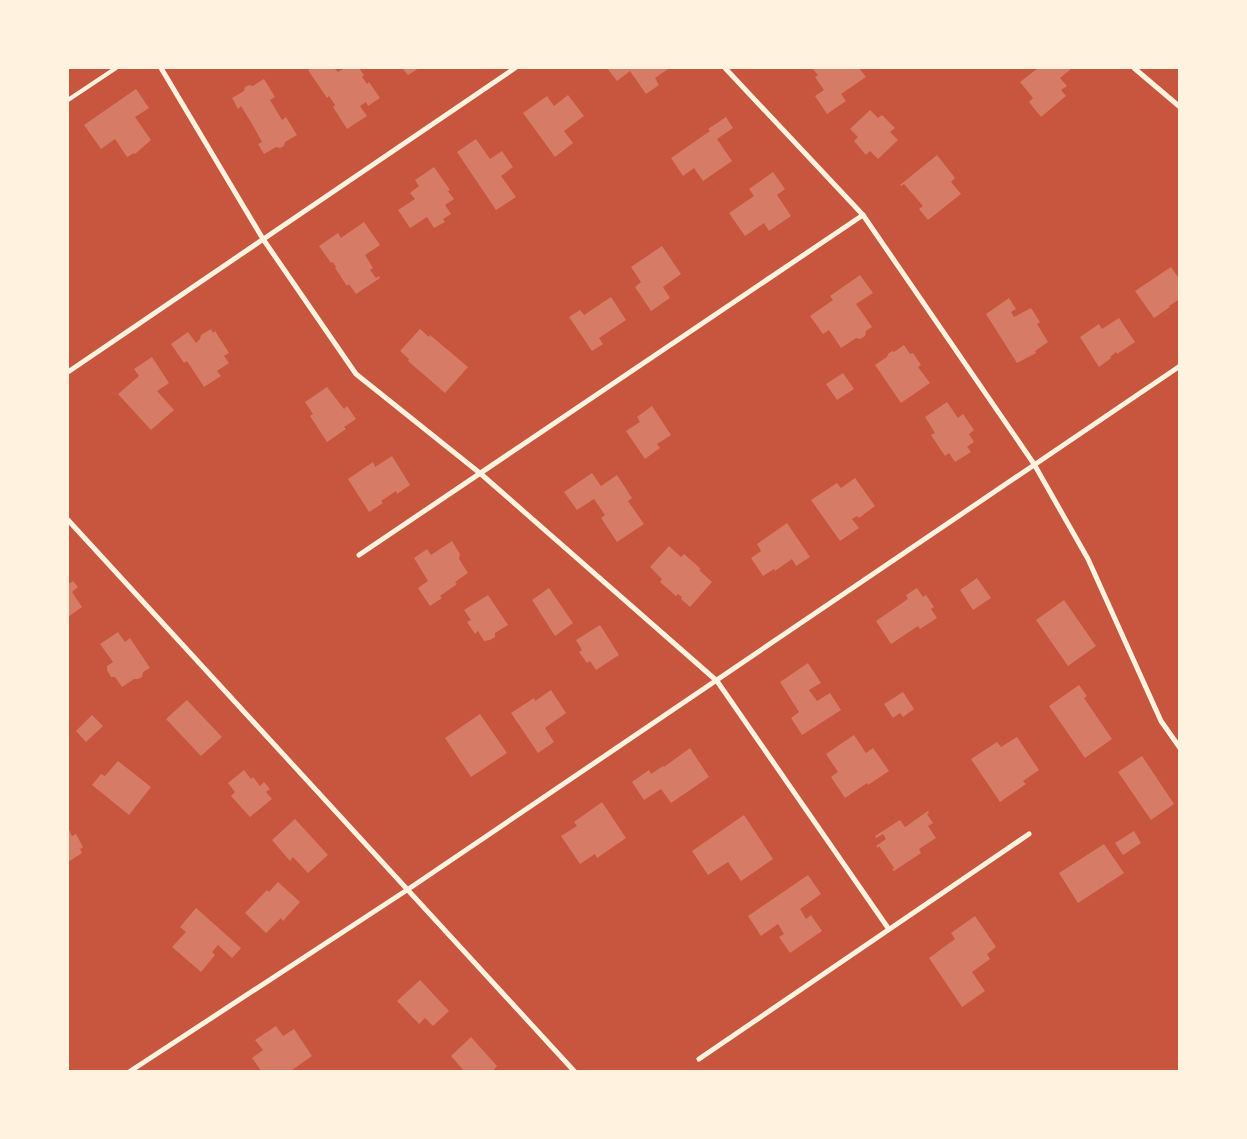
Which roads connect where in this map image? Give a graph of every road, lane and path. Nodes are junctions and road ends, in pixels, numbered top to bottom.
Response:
1 (116, 68) edge
2 (161, 68) edge
3 (515, 68) edge
4 (725, 68) edge
5 (1134, 68) edge
6 (68, 100) edge
7 (1180, 107) edge
8 (863, 215) junction
9 (263, 239) junction
10 (1180, 366) edge
11 (68, 372) edge
12 (1034, 464) junction
13 (480, 474) junction
14 (68, 520) edge
15 (360, 555) dead end
16 (717, 681) junction
17 (1180, 748) edge
18 (1029, 834) dead end
19 (407, 890) junction
20 (888, 928) junction
21 (699, 1059) dead end
22 (129, 1072) edge
23 (575, 1072) edge

1 - 6 lane
2 - 9 street
3 - 9 street
4 - 8 street
5 - 7 street
8 - 12 street
8 - 13 street
9 - 11 street
9 - 13 street
10 - 12 street
12 - 16 street
12 - 17 street
13 - 15 street
13 - 16 street
14 - 19 street
16 - 19 street
16 - 20 street
18 - 20 street
19 - 22 street
19 - 23 street
20 - 21 street

